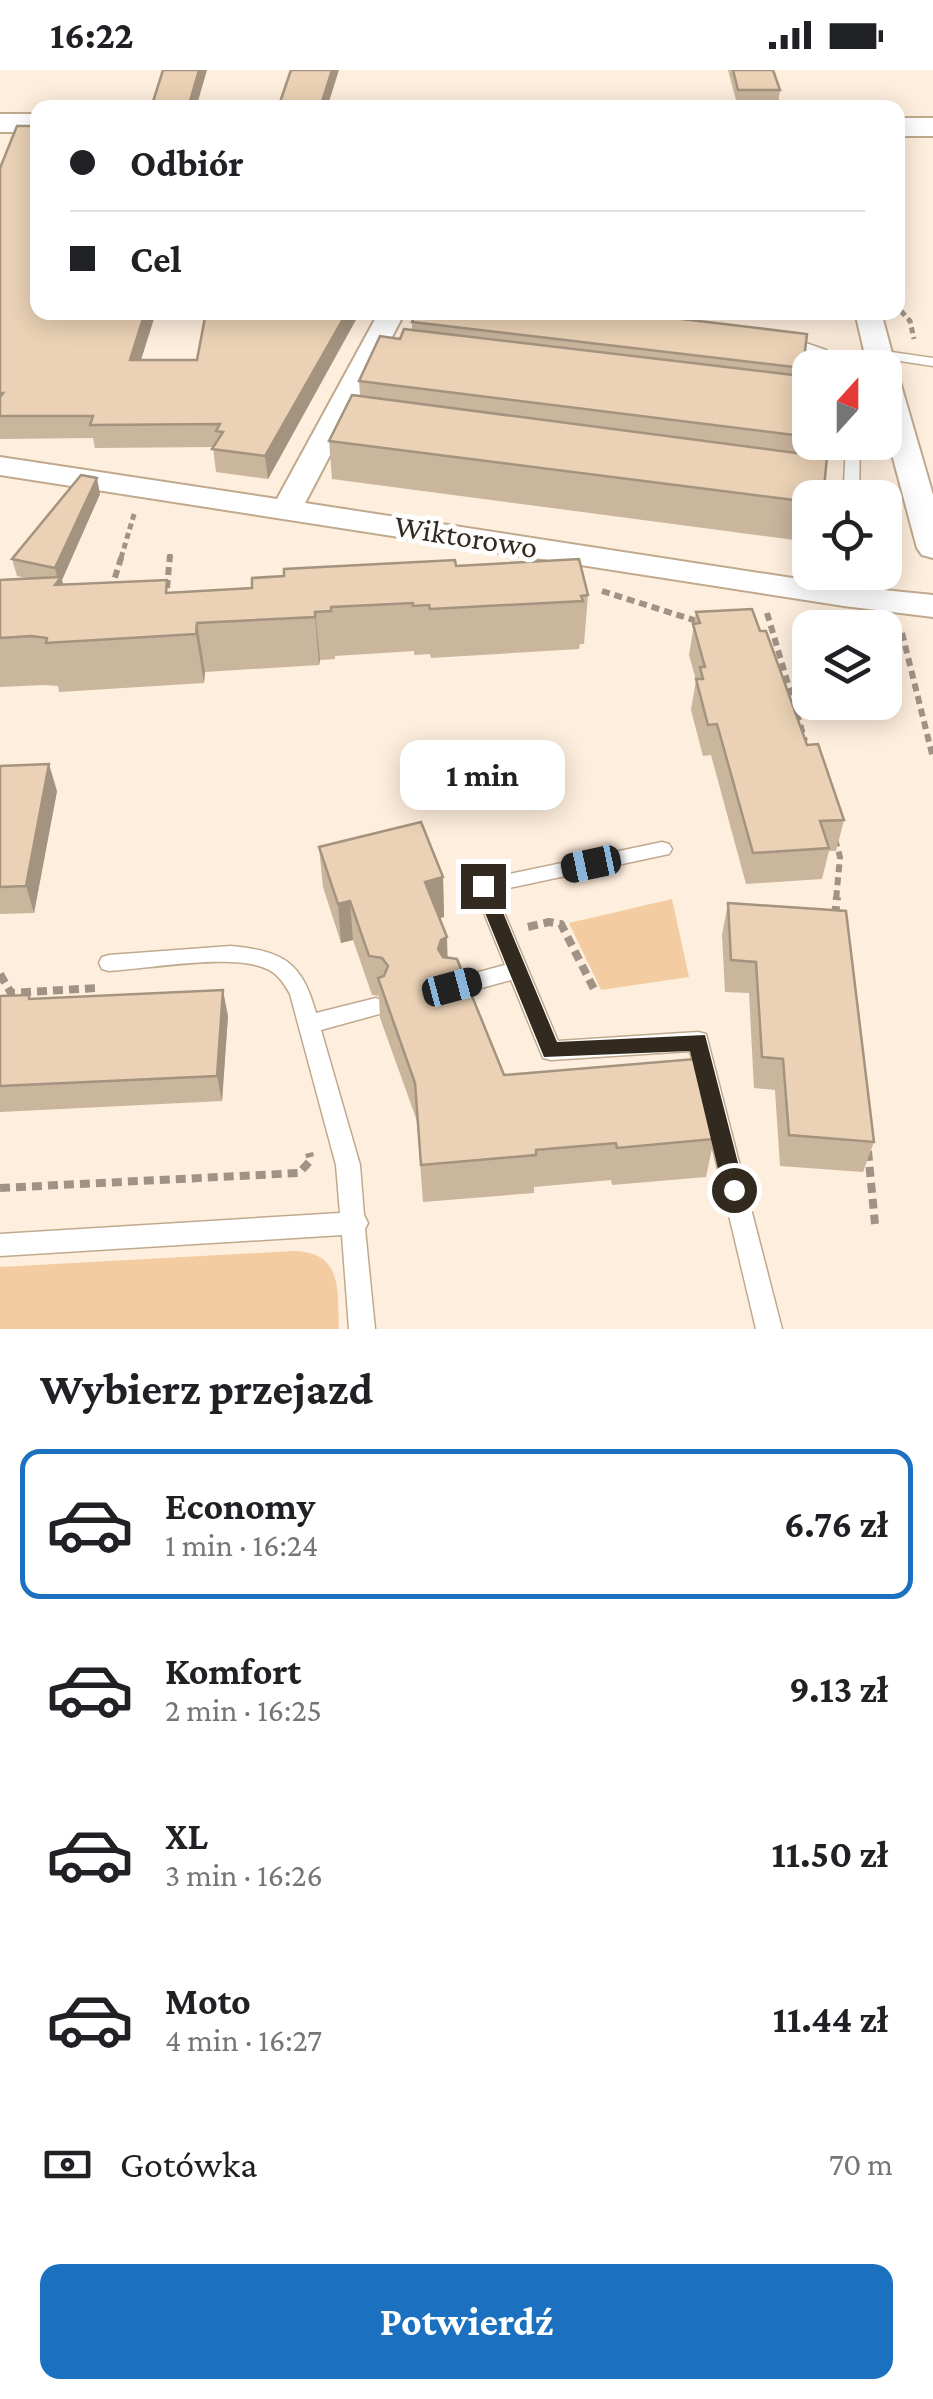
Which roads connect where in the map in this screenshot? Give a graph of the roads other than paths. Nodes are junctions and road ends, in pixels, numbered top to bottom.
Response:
1 (0, 122) edge
2 (30, 123) edge
3 (905, 127) edge
4 (933, 127) edge
5 (390, 320) edge
6 (870, 320) edge
7 (763, 338) edge
8 (813, 350) edge
9 (878, 350) edge
10 (933, 362) edge
11 (902, 364) edge
12 (902, 437) edge
13 (0, 466) edge
14 (287, 508) junction
15 (933, 548) edge
16 (792, 577) edge
17 (859, 590) edge
18 (933, 606) edge
19 (662, 849) dead end
20 (518, 970) junction
21 (110, 975) road end
22 (452, 987) edge
23 (376, 1006) edge
24 (309, 1024) junction
25 (356, 1223) junction
26 (0, 1245) edge
27 (362, 1329) edge
28 (768, 1329) edge

1 - 2 main road
3 - 4 main road
5 - 14 street
6 - 9 street
7 - 8 lane
10 - 11 lane
12 - 15 street
13 - 14 street, Wiktorowo
14 - 16 street, Wiktorowo
17 - 18 street, Wiktorowo
19 - 20 lane
20 - 22 lane
20 - 28 lane
21 - 24 lane
23 - 24 lane
24 - 25 lane
25 - 26 lane
25 - 27 lane

